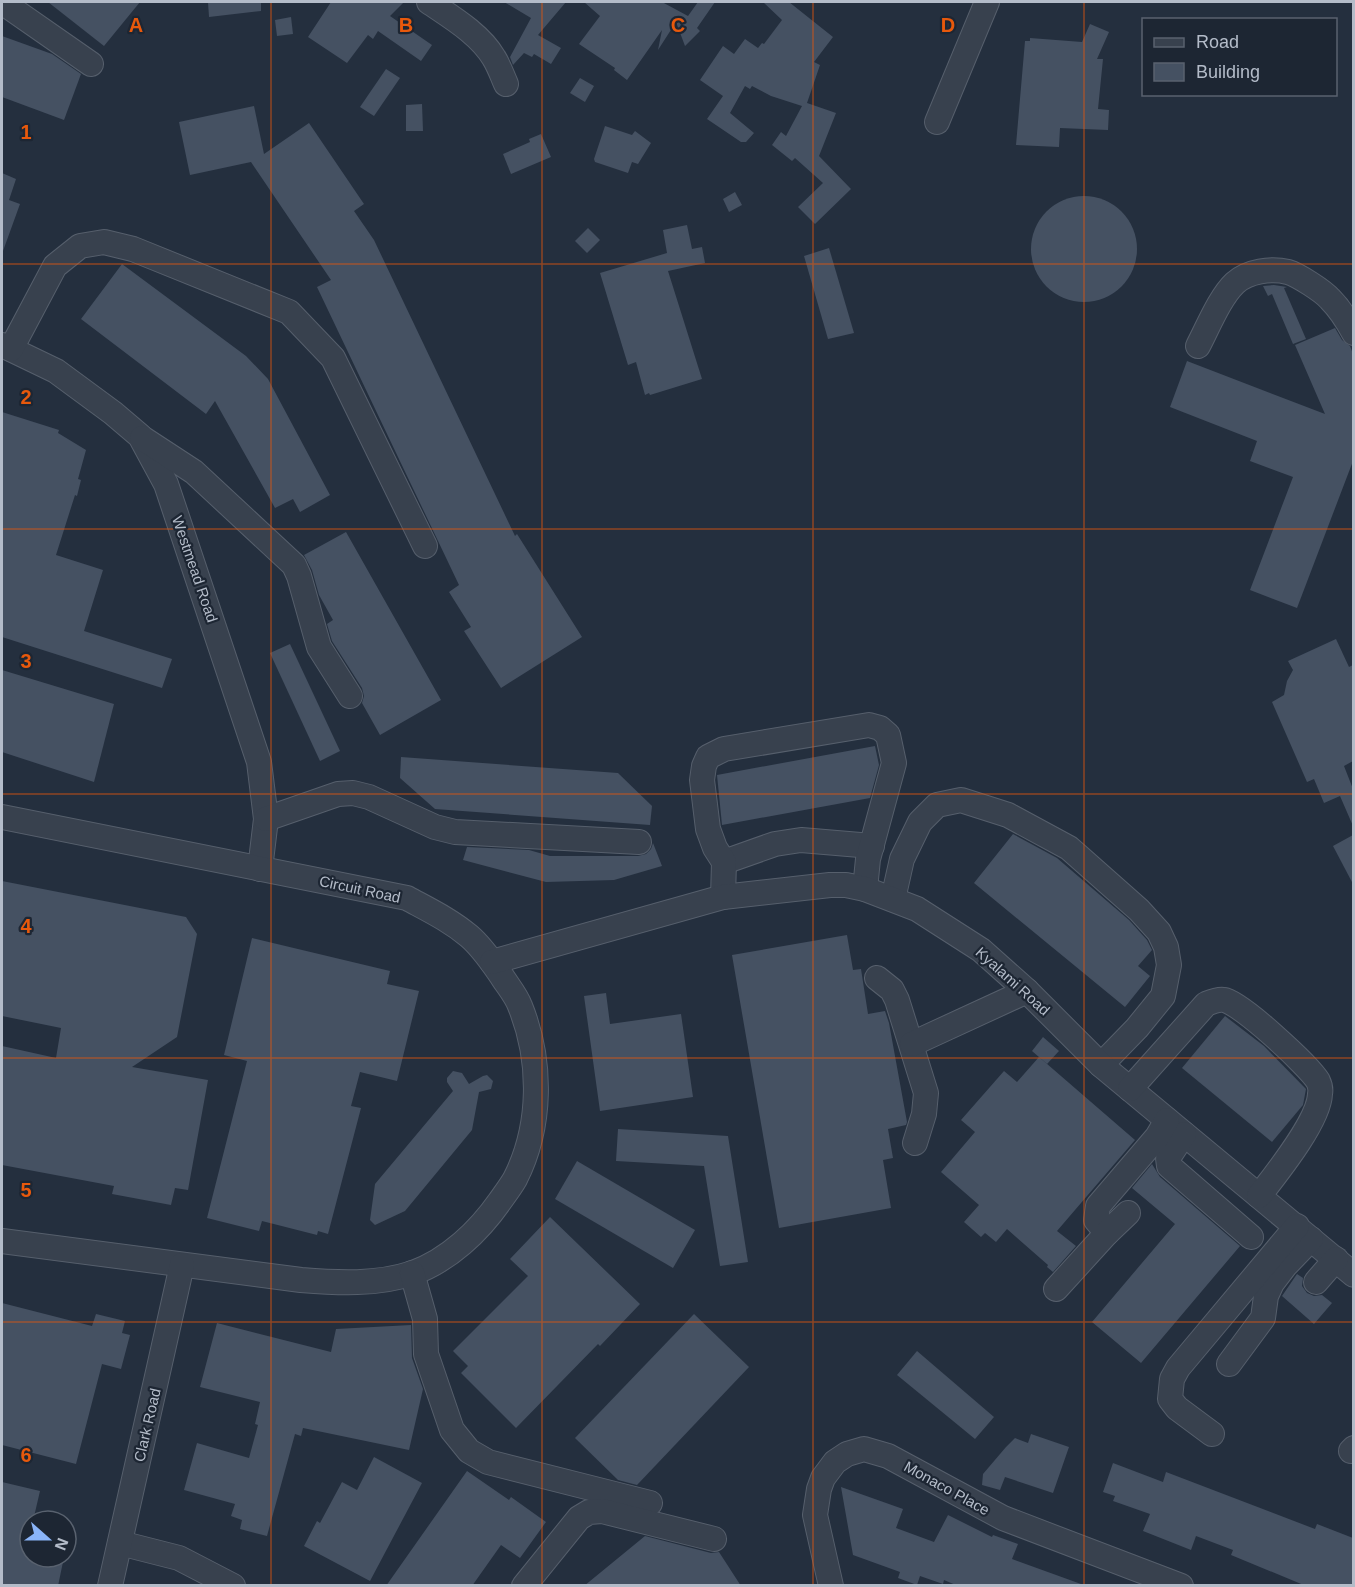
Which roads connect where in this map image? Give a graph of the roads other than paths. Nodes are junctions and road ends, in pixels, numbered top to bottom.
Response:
1 (2, 2) edge
2 (429, 2) edge
3 (987, 2) edge
4 (92, 64) dead end
5 (506, 84) dead end
6 (937, 122) dead end
7 (1353, 333) edge
8 (1197, 346) dead end
9 (6, 347) edge
10 (140, 436) junction
11 (425, 546) dead end
12 (350, 696) dead end
13 (2, 817) edge
14 (266, 819) junction
15 (639, 842) dead end
16 (872, 846) junction
17 (724, 862) junction
18 (260, 869) junction
19 (865, 889) junction
20 (723, 897) junction
21 (893, 899) junction
22 (492, 962) junction
23 (877, 978) dead end
24 (1027, 991) junction
25 (912, 1044) junction
26 (1101, 1065) junction
27 (1130, 1089) junction
28 (1176, 1127) junction
29 (915, 1143) dead end
30 (1259, 1196) junction
31 (1128, 1213) dead end
32 (1107, 1233) junction
33 (1304, 1233) junction
34 (1251, 1237) dead end
35 (2, 1242) edge
36 (182, 1265) junction
37 (1345, 1267) edge
38 (412, 1273) junction
39 (1316, 1282) dead end
40 (1056, 1288) dead end
41 (1229, 1364) dead end
42 (1212, 1434) dead end
43 (650, 1503) dead end
44 (714, 1539) dead end
45 (120, 1543) junction
46 (110, 1586) edge
47 (233, 1586) edge
48 (524, 1586) edge
49 (831, 1586) edge
50 (1181, 1586) edge

1 - 4 street
2 - 5 street
3 - 6 street
7 - 8 street
9 - 10 street, Westmead Road
9 - 11 street
10 - 12 street
10 - 14 street, Westmead Road
13 - 18 street, Circuit Road
14 - 15 street
14 - 18 street, Westmead Road
16 - 17 street
16 - 17 street
16 - 19 street
17 - 20 street
18 - 22 street, Circuit Road
19 - 20 street, Kyalami Road
19 - 21 street, Kyalami Road
20 - 22 street, Kyalami Road
21 - 24 street, Kyalami Road
21 - 26 street
22 - 38 street, Circuit Road
23 - 25 street
24 - 25 street
24 - 26 street, Kyalami Road
25 - 29 street
26 - 27 street, Kyalami Road
27 - 28 street, Kyalami Road
27 - 30 street
28 - 30 street, Kyalami Road
28 - 32 street
28 - 34 street
30 - 33 street, Kyalami Road
31 - 32 street
32 - 40 street
33 - 37 street, Kyalami Road
33 - 41 street
33 - 42 street
35 - 36 street, Circuit Road
36 - 38 street, Circuit Road
36 - 45 street, Clark Road
37 - 39 street
38 - 43 street
44 - 48 street
45 - 46 street, Clark Road
45 - 47 street
49 - 50 street, Monaco Place

